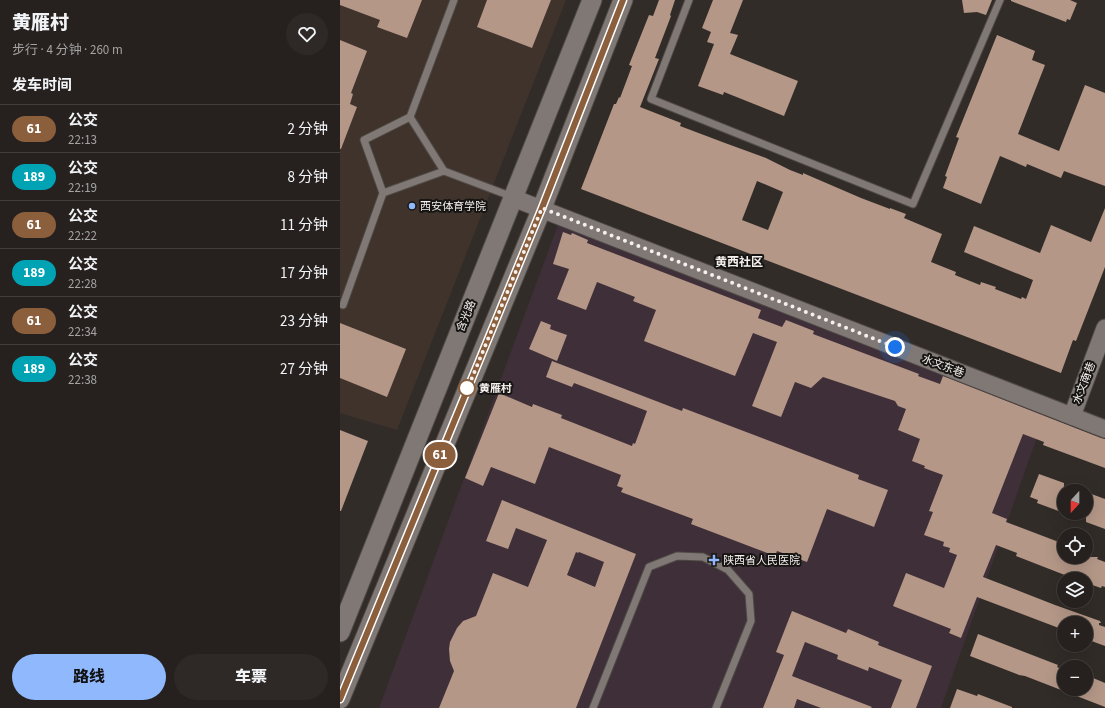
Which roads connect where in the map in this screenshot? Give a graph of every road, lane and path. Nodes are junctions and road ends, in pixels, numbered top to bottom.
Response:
1 (454, 0) edge
2 (592, 0) edge
3 (623, 0) edge
4 (689, 0) edge
5 (1000, 0) edge
6 (410, 118) junction
7 (444, 171) junction
8 (383, 193) junction
9 (513, 198) junction
10 (542, 208) junction
11 (342, 305) dead end
12 (1105, 328) edge
13 (1072, 416) junction
14 (1105, 429) edge
15 (340, 632) edge
16 (340, 699) edge
17 (593, 708) edge
18 (716, 708) edge

1 - 6 lane
2 - 9 main road, 含光路
3 - 10 main road
4 - 5 lane
6 - 7 lane
6 - 8 lane
7 - 8 lane
7 - 9 lane
8 - 11 lane
9 - 10 street, 水文东巷
9 - 15 main road, 含光路
10 - 13 street, 水文东巷
10 - 16 main road
12 - 13 street, 水文南巷
13 - 14 street, 水文东巷
17 - 18 lane

